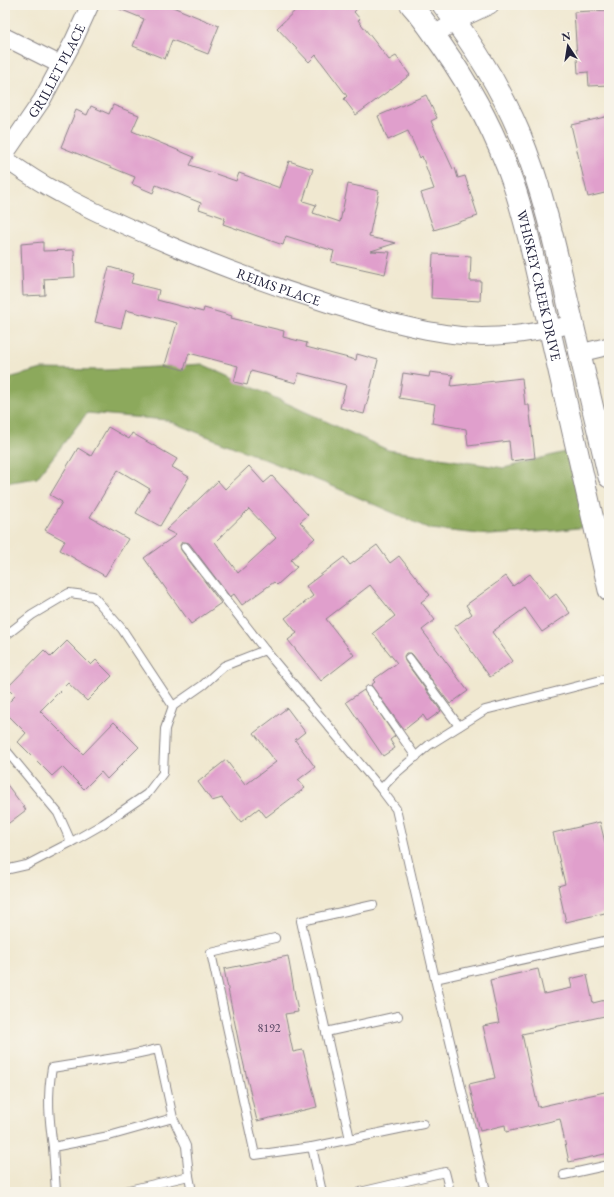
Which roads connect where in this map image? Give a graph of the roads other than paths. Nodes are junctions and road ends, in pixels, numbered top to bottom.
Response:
1 (90, 5) edge
2 (411, 5) edge
3 (443, 5) edge
4 (490, 5) edge
5 (456, 21) junction
6 (434, 35) junction
7 (5, 37) edge
8 (61, 65) junction
9 (5, 154) edge
10 (5, 159) edge
11 (573, 324) junction
12 (550, 329) junction
13 (609, 346) edge
14 (580, 353) junction
15 (609, 477) edge
16 (185, 546) dead end
17 (609, 590) edge
18 (5, 636) edge
19 (264, 650) junction
20 (409, 658) dead end
21 (609, 678) edge
22 (369, 690) dead end
23 (173, 706) junction
24 (459, 726) junction
25 (5, 749) edge
26 (416, 757) junction
27 (381, 789) junction
28 (71, 842) junction
29 (5, 870) edge
30 (373, 905) dead end
31 (275, 938) dead end
32 (609, 940) edge
33 (435, 979) junction
34 (398, 1016) dead end
35 (326, 1032) junction
36 (173, 1118) junction
37 (423, 1124) dead end
38 (350, 1139) junction
39 (53, 1146) junction
40 (312, 1147) junction
41 (609, 1165) edge
42 (564, 1175) dead end
43 (189, 1176) junction
44 (486, 1191) edge
45 (56, 1192) edge
46 (120, 1192) edge
47 (192, 1192) edge
48 (322, 1192) edge
49 (360, 1192) edge
50 (450, 1192) edge

1 - 8 street, GRILLET PLACE
2 - 6 street, WHISKEY CREEK DRIVE
3 - 5 street, WHISKEY CREEK DRIVE
4 - 5 street
5 - 6 street
5 - 11 street, WHISKEY CREEK DRIVE
6 - 12 street, WHISKEY CREEK DRIVE
7 - 8 street
8 - 9 street, GRILLET PLACE
10 - 12 street, REIMS PLACE
11 - 12 street, REIMS PLACE
11 - 14 street, WHISKEY CREEK DRIVE
12 - 17 street, WHISKEY CREEK DRIVE
13 - 14 street
14 - 15 street, WHISKEY CREEK DRIVE
16 - 19 lane
18 - 23 lane
19 - 23 lane
19 - 27 lane
20 - 24 lane
21 - 24 lane
22 - 26 lane
23 - 28 lane
24 - 26 lane
25 - 28 lane
26 - 27 lane
27 - 33 lane
28 - 29 lane
30 - 35 lane
31 - 40 lane
32 - 33 lane
33 - 44 lane
34 - 35 lane
35 - 38 lane
36 - 39 lane
36 - 39 lane
36 - 43 lane
37 - 38 lane
38 - 40 lane
39 - 45 lane
40 - 48 lane
41 - 42 lane
43 - 46 lane
43 - 47 lane
49 - 50 lane

